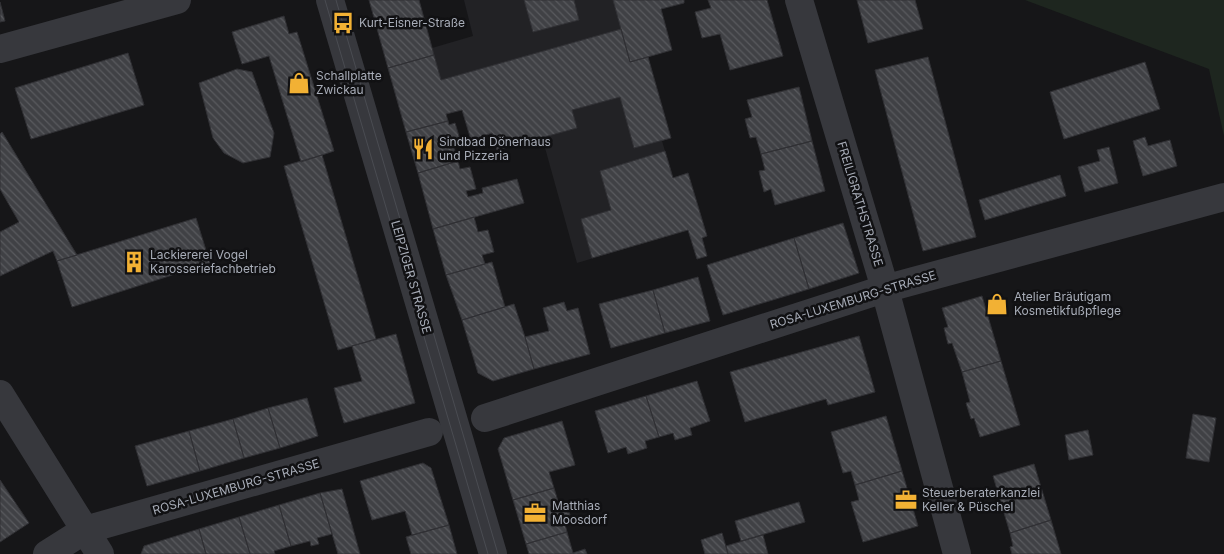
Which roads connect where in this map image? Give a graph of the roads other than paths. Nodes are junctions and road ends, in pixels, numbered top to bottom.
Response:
1 (177, 0) edge
2 (330, 0) edge
3 (799, 0) edge
4 (0, 49) edge
5 (1224, 197) edge
6 (884, 289) junction
7 (0, 394) edge
8 (486, 418) dead end
9 (430, 432) dead end
10 (85, 530) junction
11 (47, 554) edge
12 (100, 554) edge
13 (493, 554) edge
14 (957, 554) edge

1 - 4 street
2 - 13 street, LEIPZIGER STRASSE
3 - 6 street, FREILIGRATHSTRASSE
5 - 6 street, ROSA-LUXEMBURG-STRASSE
6 - 8 street, ROSA-LUXEMBURG-STRASSE
6 - 14 street, FREILIGRATHSTRASSE
7 - 10 street
9 - 10 street, ROSA-LUXEMBURG-STRASSE
10 - 11 street, ROSA-LUXEMBURG-STRASSE
10 - 12 street

